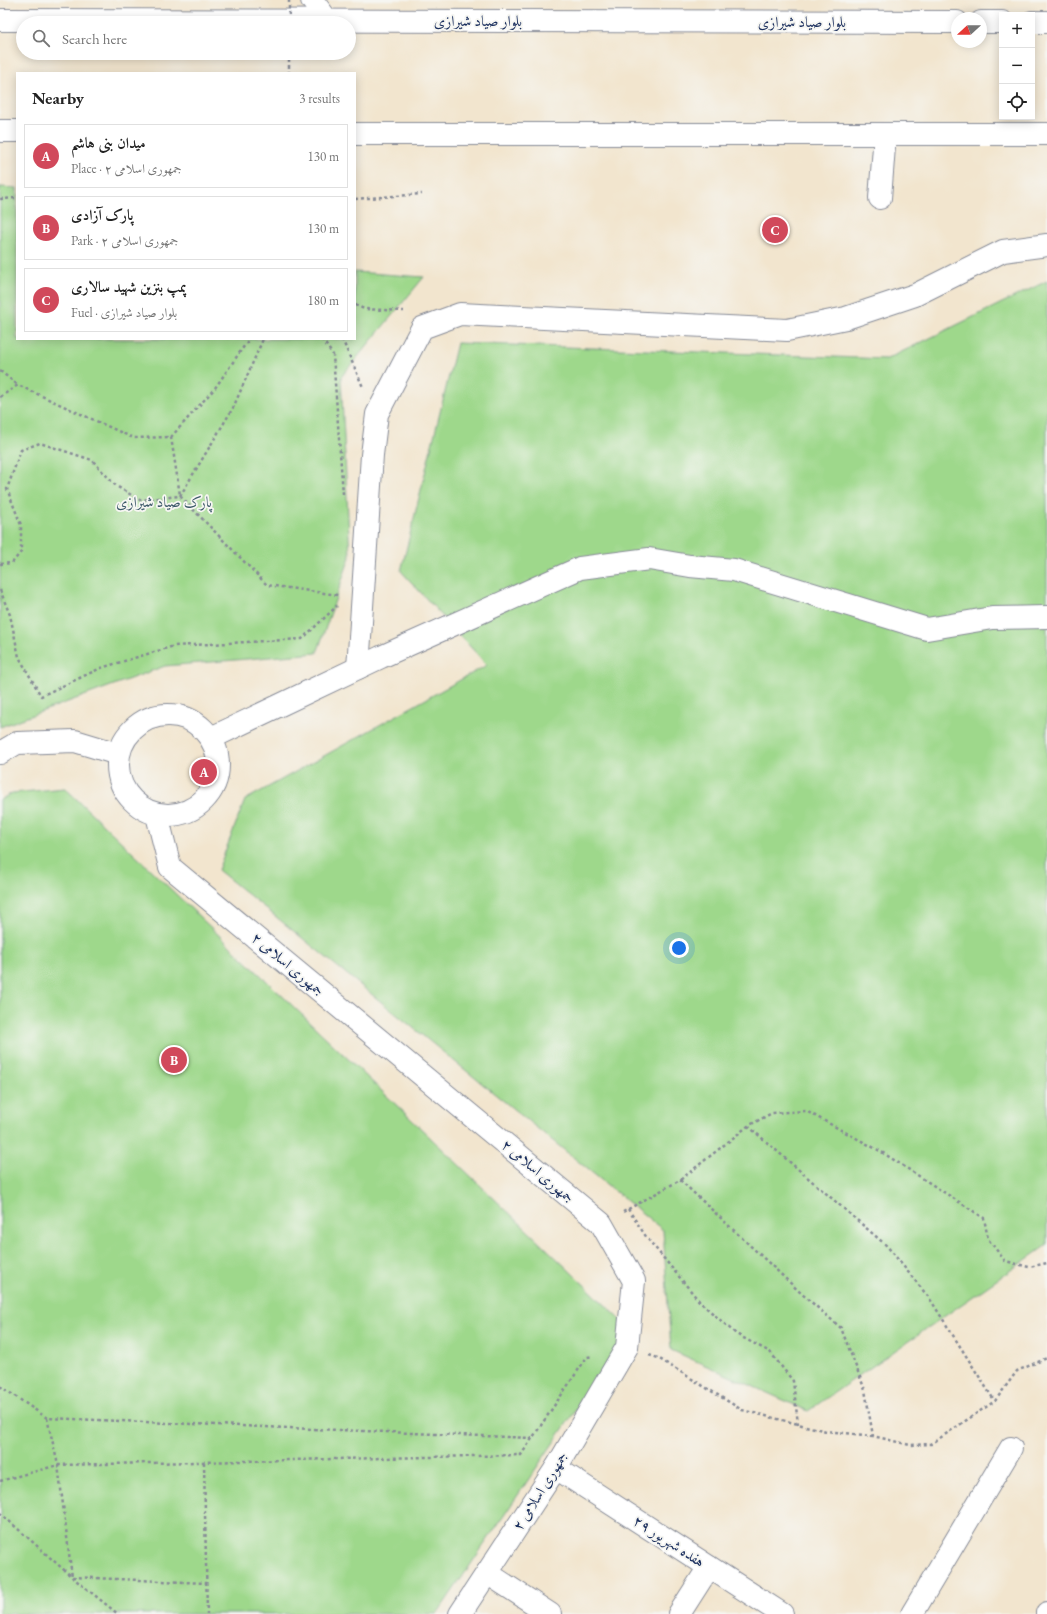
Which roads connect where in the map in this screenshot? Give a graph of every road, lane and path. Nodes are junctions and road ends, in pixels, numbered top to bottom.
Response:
1 (288, 0) edge
2 (312, 0) edge
3 (289, 16) edge
4 (324, 16) edge
5 (0, 20) edge
6 (16, 20) edge
7 (356, 21) edge
8 (951, 22) edge
9 (987, 22) edge
10 (999, 22) edge
11 (1035, 22) edge
12 (1047, 22) edge
13 (289, 60) edge
14 (289, 72) edge
15 (0, 131) edge
16 (16, 131) edge
17 (356, 134) edge
18 (885, 134) junction
19 (1047, 134) edge
20 (422, 194) dead end
21 (0, 198) edge
22 (16, 198) edge
23 (880, 198) dead end
24 (356, 199) edge
25 (1047, 245) edge
26 (248, 340) edge
27 (263, 340) edge
28 (323, 340) edge
29 (342, 340) edge
30 (0, 371) edge
31 (18, 385) junction
32 (0, 397) edge
33 (377, 414) junction
34 (171, 437) junction
35 (180, 496) junction
36 (343, 500) dead end
37 (0, 564) edge
38 (0, 590) edge
39 (355, 597) junction
40 (1047, 617) edge
41 (358, 668) junction
42 (211, 738) junction
43 (0, 753) edge
44 (118, 754) junction
45 (157, 814) junction
46 (748, 1126) junction
47 (680, 1180) junction
48 (628, 1209) junction
49 (601, 1223) junction
50 (1047, 1263) edge
51 (627, 1347) junction
52 (1047, 1358) edge
53 (0, 1386) edge
54 (994, 1401) junction
55 (47, 1418) junction
56 (798, 1424) junction
57 (873, 1436) junction
58 (533, 1438) junction
59 (1011, 1448) dead end
60 (204, 1462) junction
61 (58, 1465) junction
62 (556, 1468) junction
63 (0, 1481) edge
64 (0, 1514) edge
65 (709, 1567) junction
66 (487, 1573) junction
67 (72, 1577) junction
68 (206, 1583) junction
69 (118, 1614) edge
70 (207, 1614) edge
71 (460, 1614) edge
72 (550, 1614) edge
73 (678, 1614) edge
74 (782, 1614) edge
75 (912, 1614) edge

1 - 3 path, bridge
2 - 4 main road
5 - 6 main road, بلوار صیاد شیرازی
7 - 8 main road, بلوار صیاد شیرازی
9 - 10 main road
11 - 12 main road
13 - 14 path
15 - 16 main road
17 - 18 main road
18 - 19 main road
18 - 23 main road
20 - 24 path
21 - 22 path
25 - 33 main road
26 - 34 path
27 - 35 path
28 - 36 path
29 - 33 path
30 - 31 path
31 - 32 path
31 - 34 path
33 - 39 main road
34 - 35 path
35 - 37 path
35 - 39 path
38 - 39 path
39 - 41 main road
40 - 41 main road
41 - 42 main road
42 - 44 main road
42 - 45 main road
43 - 44 main road
44 - 45 main road
45 - 49 main road, جمهوری اسلامی ۲
46 - 47 path
46 - 50 path
46 - 54 path
47 - 48 path
47 - 57 path
48 - 49 path
48 - 56 path
49 - 51 main road, جمهوری اسلامی ۲
51 - 56 path
51 - 58 path
51 - 62 main road, جمهوری اسلامی ۲
52 - 54 path
53 - 55 path
54 - 57 path
55 - 58 path
55 - 61 path
56 - 57 path
58 - 60 path
59 - 75 main road
60 - 61 path
60 - 68 path
61 - 63 path
61 - 67 path
62 - 65 main road, هفده شهریور ۲۹
62 - 66 main road, جمهوری اسلامی ۲
64 - 67 path
65 - 73 main road
65 - 74 main road, هفده شهریور ۲۹
66 - 71 main road, جمهوری اسلامی ۲
66 - 72 main road
67 - 68 path
67 - 69 path
68 - 70 path

